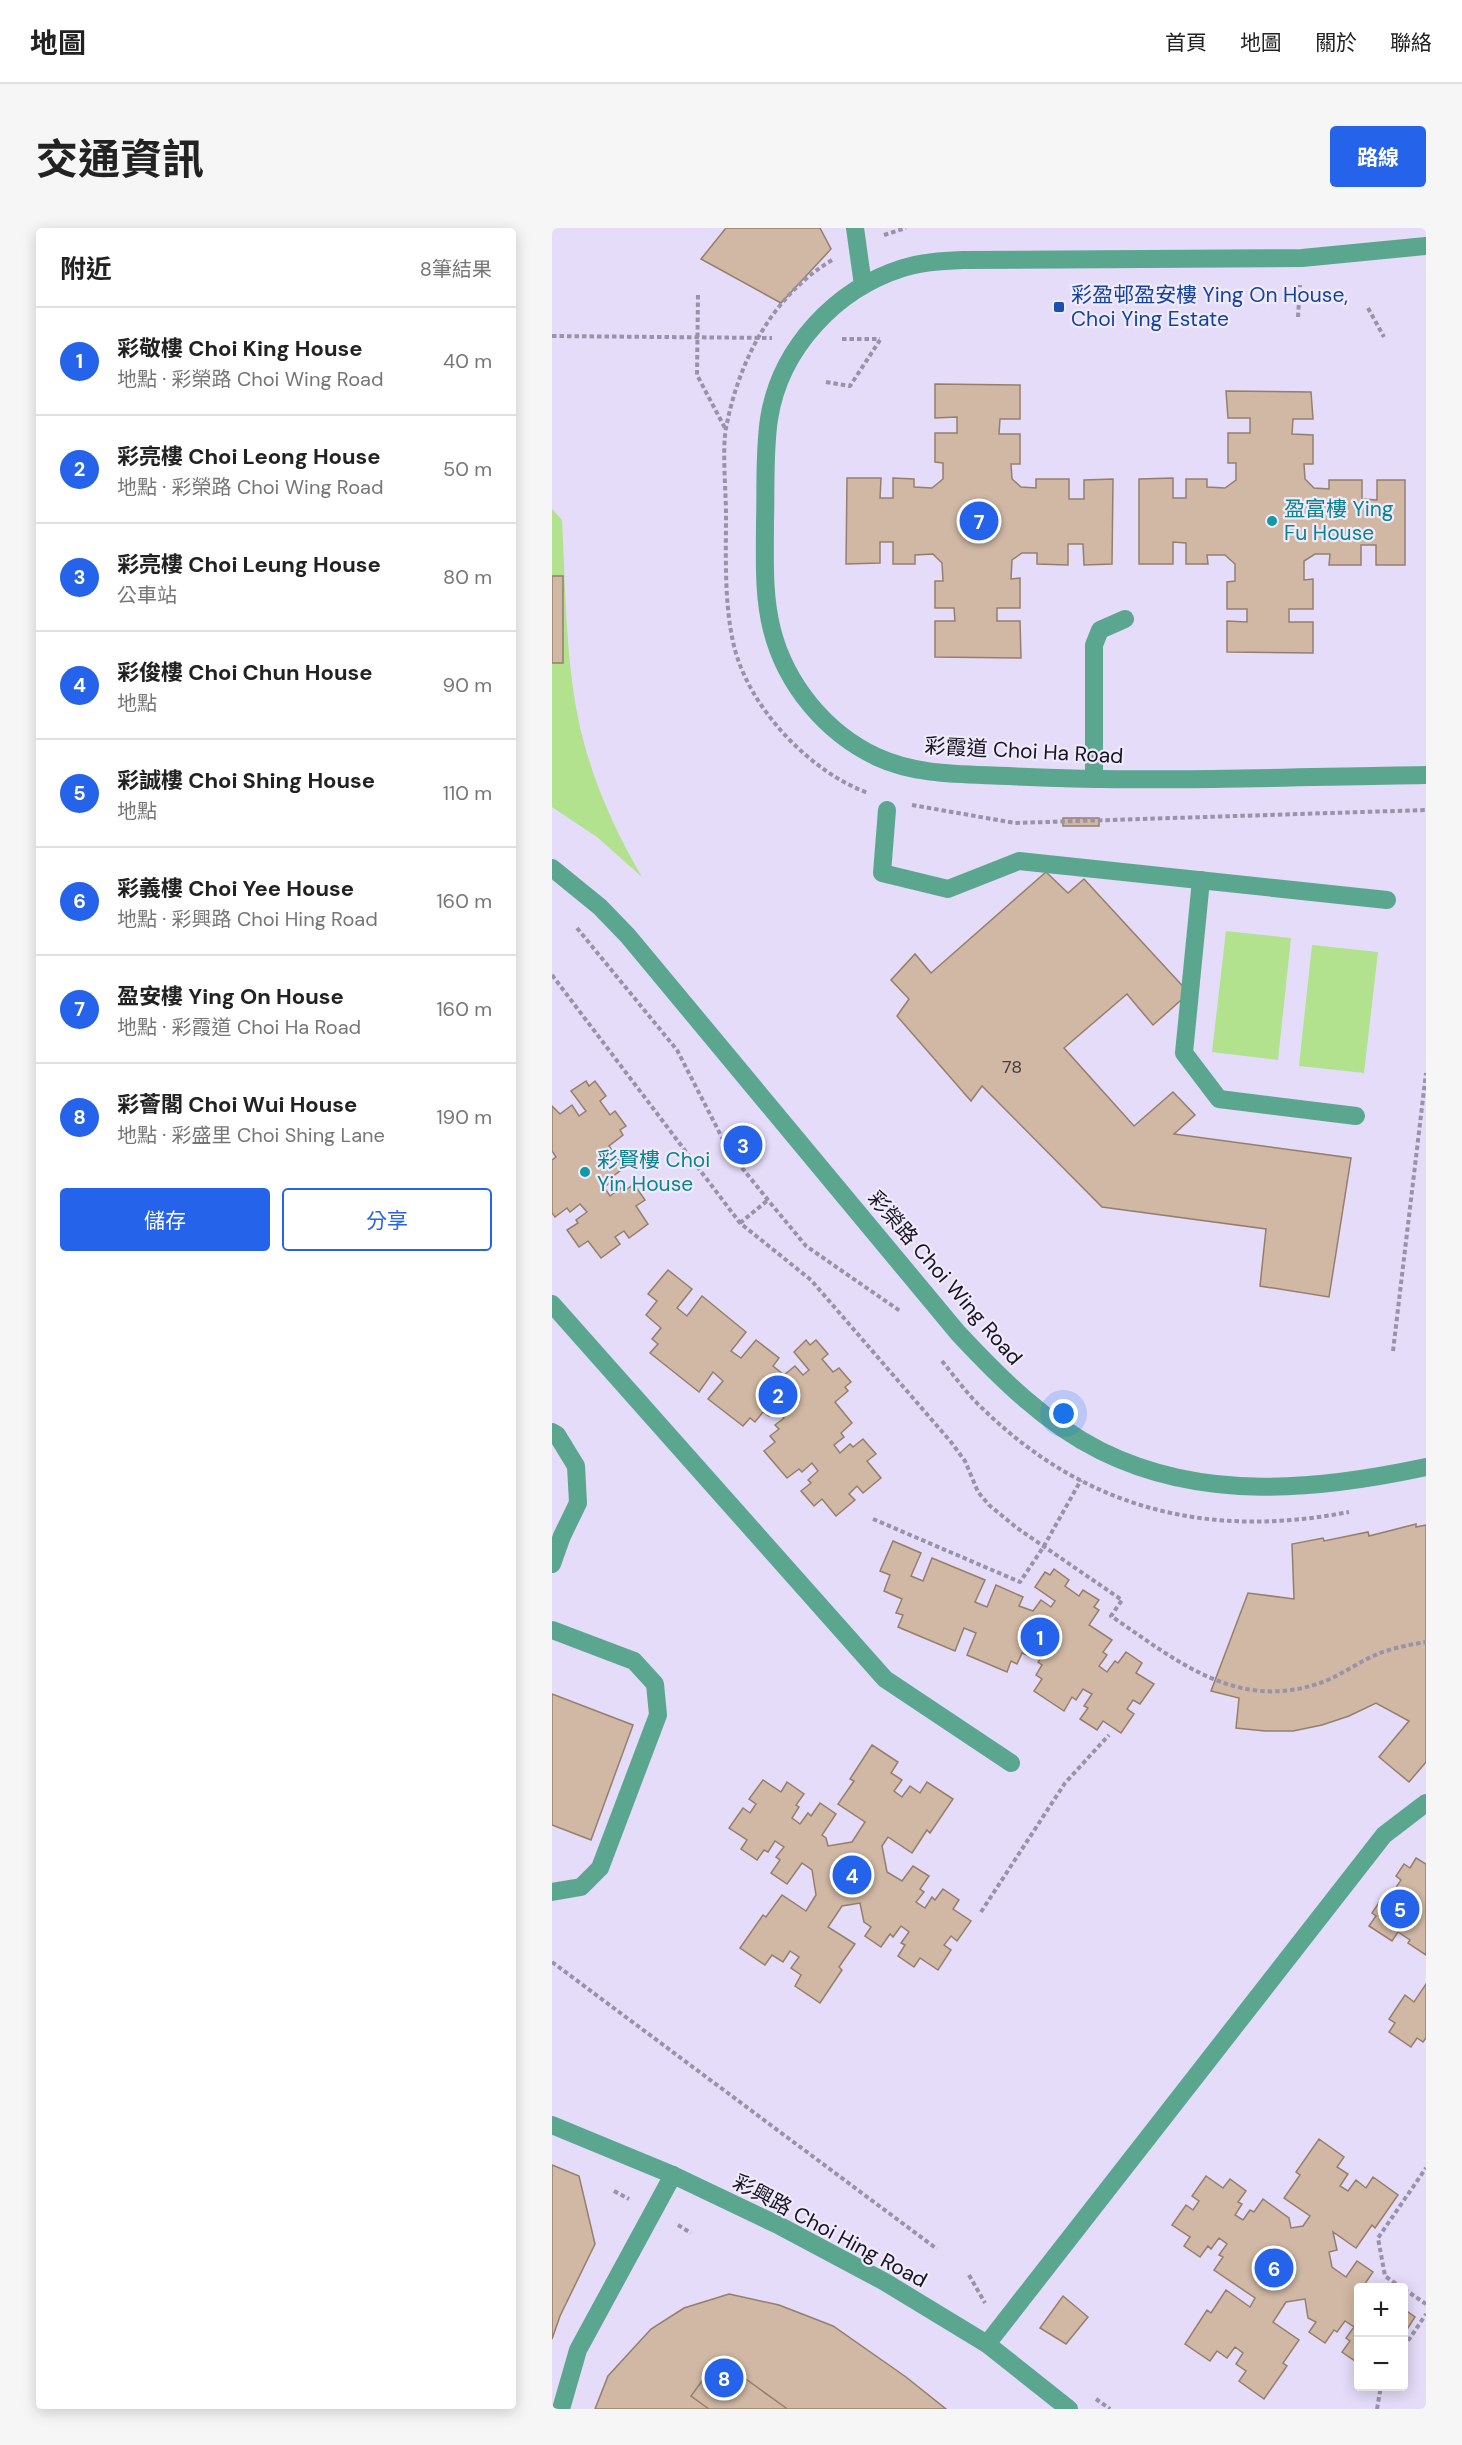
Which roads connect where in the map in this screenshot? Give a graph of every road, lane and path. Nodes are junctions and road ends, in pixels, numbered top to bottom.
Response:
1 (855, 228) edge
2 (1426, 246) edge
3 (863, 285) junction
4 (698, 295) dead end
5 (1368, 308) dead end
6 (552, 336) edge
7 (697, 337) junction
8 (1384, 337) dead end
9 (777, 338) dead end
10 (835, 338) dead end
11 (826, 382) dead end
12 (726, 430) dead end
13 (1125, 619) dead end
14 (1426, 775) edge
15 (1095, 779) junction
16 (894, 806) joint
17 (1426, 810) edge
18 (552, 868) edge
19 (1201, 880) junction
20 (1387, 900) dead end
21 (552, 975) edge
22 (1426, 1073) edge
23 (1356, 1116) dead end
24 (768, 1200) dead end
25 (740, 1223) junction
26 (552, 1304) edge
27 (1393, 1351) dead end
28 (552, 1432) edge
29 (1426, 1467) edge
30 (1081, 1480) dead end
31 (873, 1519) dead end
32 (1044, 1546) junction
33 (552, 1564) edge
34 (552, 1630) edge
35 (1426, 1642) edge
36 (1108, 1735) dead end
37 (1011, 1763) dead end
38 (1426, 1803) edge
39 (552, 1892) edge
40 (981, 1912) dead end
41 (552, 1962) edge
42 (552, 2125) edge
43 (1426, 2168) edge
44 (673, 2175) junction
45 (937, 2249) dead end
46 (1395, 2283) edge
47 (1408, 2291) edge
48 (1426, 2304) edge
49 (1426, 2314) edge
50 (1408, 2342) edge
51 (987, 2344) junction
52 (1381, 2391) edge
53 (561, 2409) edge
54 (1068, 2409) edge
55 (1377, 2409) edge

1 - 3 street
2 - 3 street, 彩霞道 Choi Ha Road
3 - 15 street, 彩霞道 Choi Ha Road
4 - 7 path
5 - 8 path
6 - 7 path
7 - 9 path
7 - 12 path
10 - 11 path
13 - 15 street
14 - 15 street, 彩霞道 Choi Ha Road
16 - 17 path
16 - 19 street
18 - 29 street, 彩榮路 Choi Wing Road
19 - 20 street
19 - 23 street
21 - 25 path
22 - 27 path
24 - 25 path
25 - 32 path
26 - 37 street
28 - 33 street
30 - 32 path
31 - 32 path
32 - 35 path
34 - 39 street
36 - 40 path
38 - 51 street
41 - 45 path
42 - 44 street, 彩興路 Choi Hing Road
43 - 46 path
44 - 51 street, 彩興路 Choi Hing Road
44 - 53 street
47 - 48 path
49 - 50 path
51 - 54 street, 彩興路 Choi Hing Road
52 - 55 path

